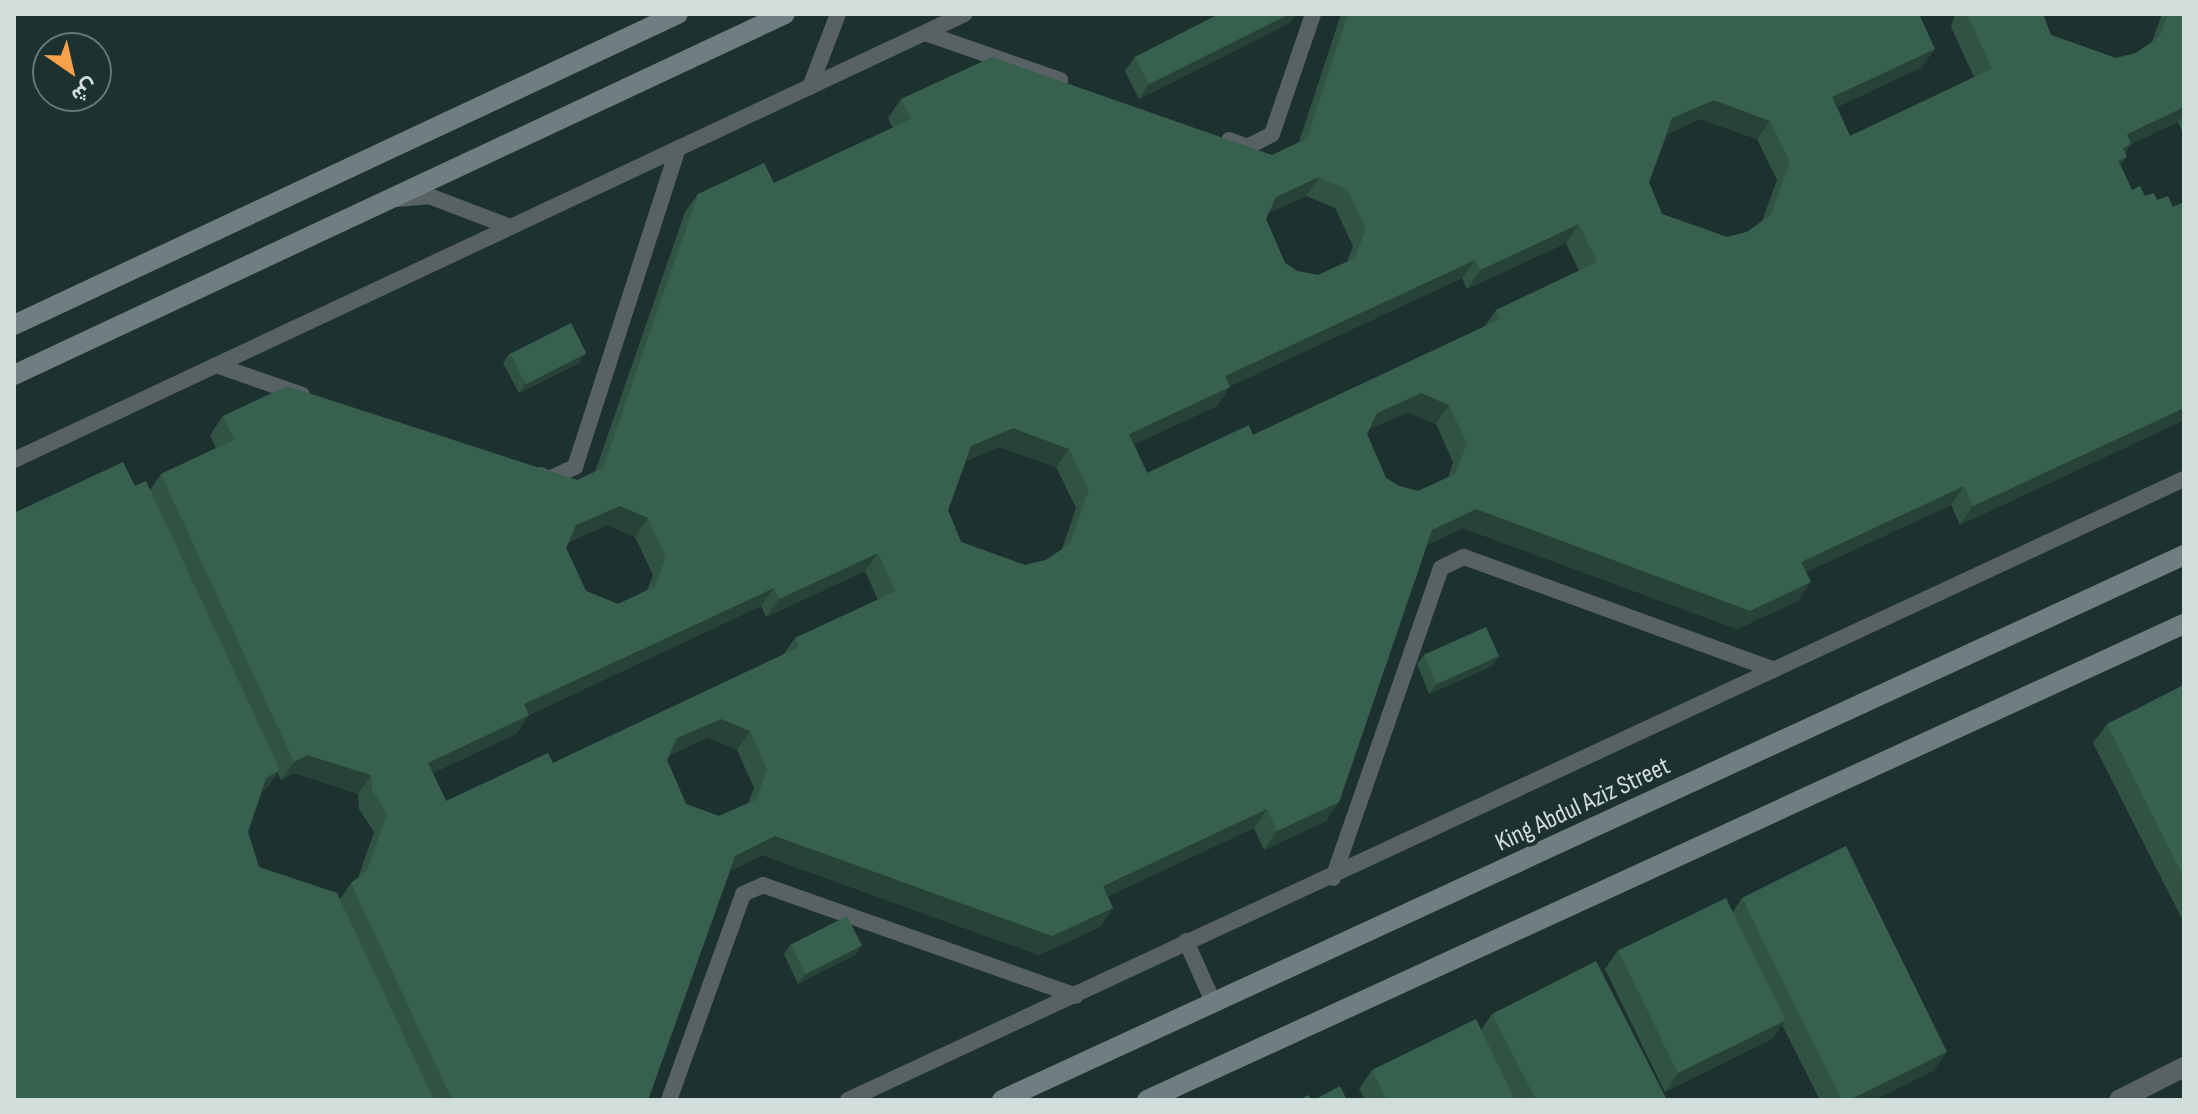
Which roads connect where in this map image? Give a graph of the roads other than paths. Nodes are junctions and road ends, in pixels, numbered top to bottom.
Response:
1 (678, 14) edge
2 (785, 14) edge
3 (838, 14) edge
4 (965, 14) edge
5 (1313, 14) edge
6 (925, 33) junction
7 (825, 42) junction
8 (845, 70) junction
9 (1072, 84) edge
10 (810, 87) junction
11 (1218, 136) edge
12 (678, 148) junction
13 (388, 200) junction
14 (510, 227) junction
15 (14, 325) edge
16 (216, 365) junction
17 (14, 375) edge
18 (322, 401) edge
19 (14, 460) edge
20 (519, 468) edge
21 (2184, 479) edge
22 (2184, 555) edge
23 (2184, 624) edge
24 (1774, 670) junction
25 (1333, 878) junction
26 (1186, 941) junction
27 (1076, 996) junction
28 (1214, 1004) junction
29 (2184, 1067) edge
30 (2162, 1091) edge
31 (669, 1100) edge
32 (848, 1100) edge
33 (1002, 1100) edge
34 (1147, 1100) edge
35 (2119, 1100) edge

1 - 15 street
2 - 13 street
3 - 7 lane
4 - 6 lane
5 - 11 lane
6 - 8 lane
6 - 9 lane
7 - 8 lane
7 - 10 lane
8 - 10 lane
10 - 12 lane
12 - 14 lane
12 - 20 lane
13 - 14 lane
13 - 17 street
14 - 16 lane
16 - 18 lane
16 - 19 lane
21 - 24 lane
22 - 28 street, King Abdul Aziz Street
23 - 34 street
24 - 25 lane
24 - 25 lane
25 - 26 lane
26 - 27 lane
26 - 28 lane
27 - 31 lane
27 - 32 lane
28 - 33 street, King Abdul Aziz Street
29 - 30 street
30 - 35 street

